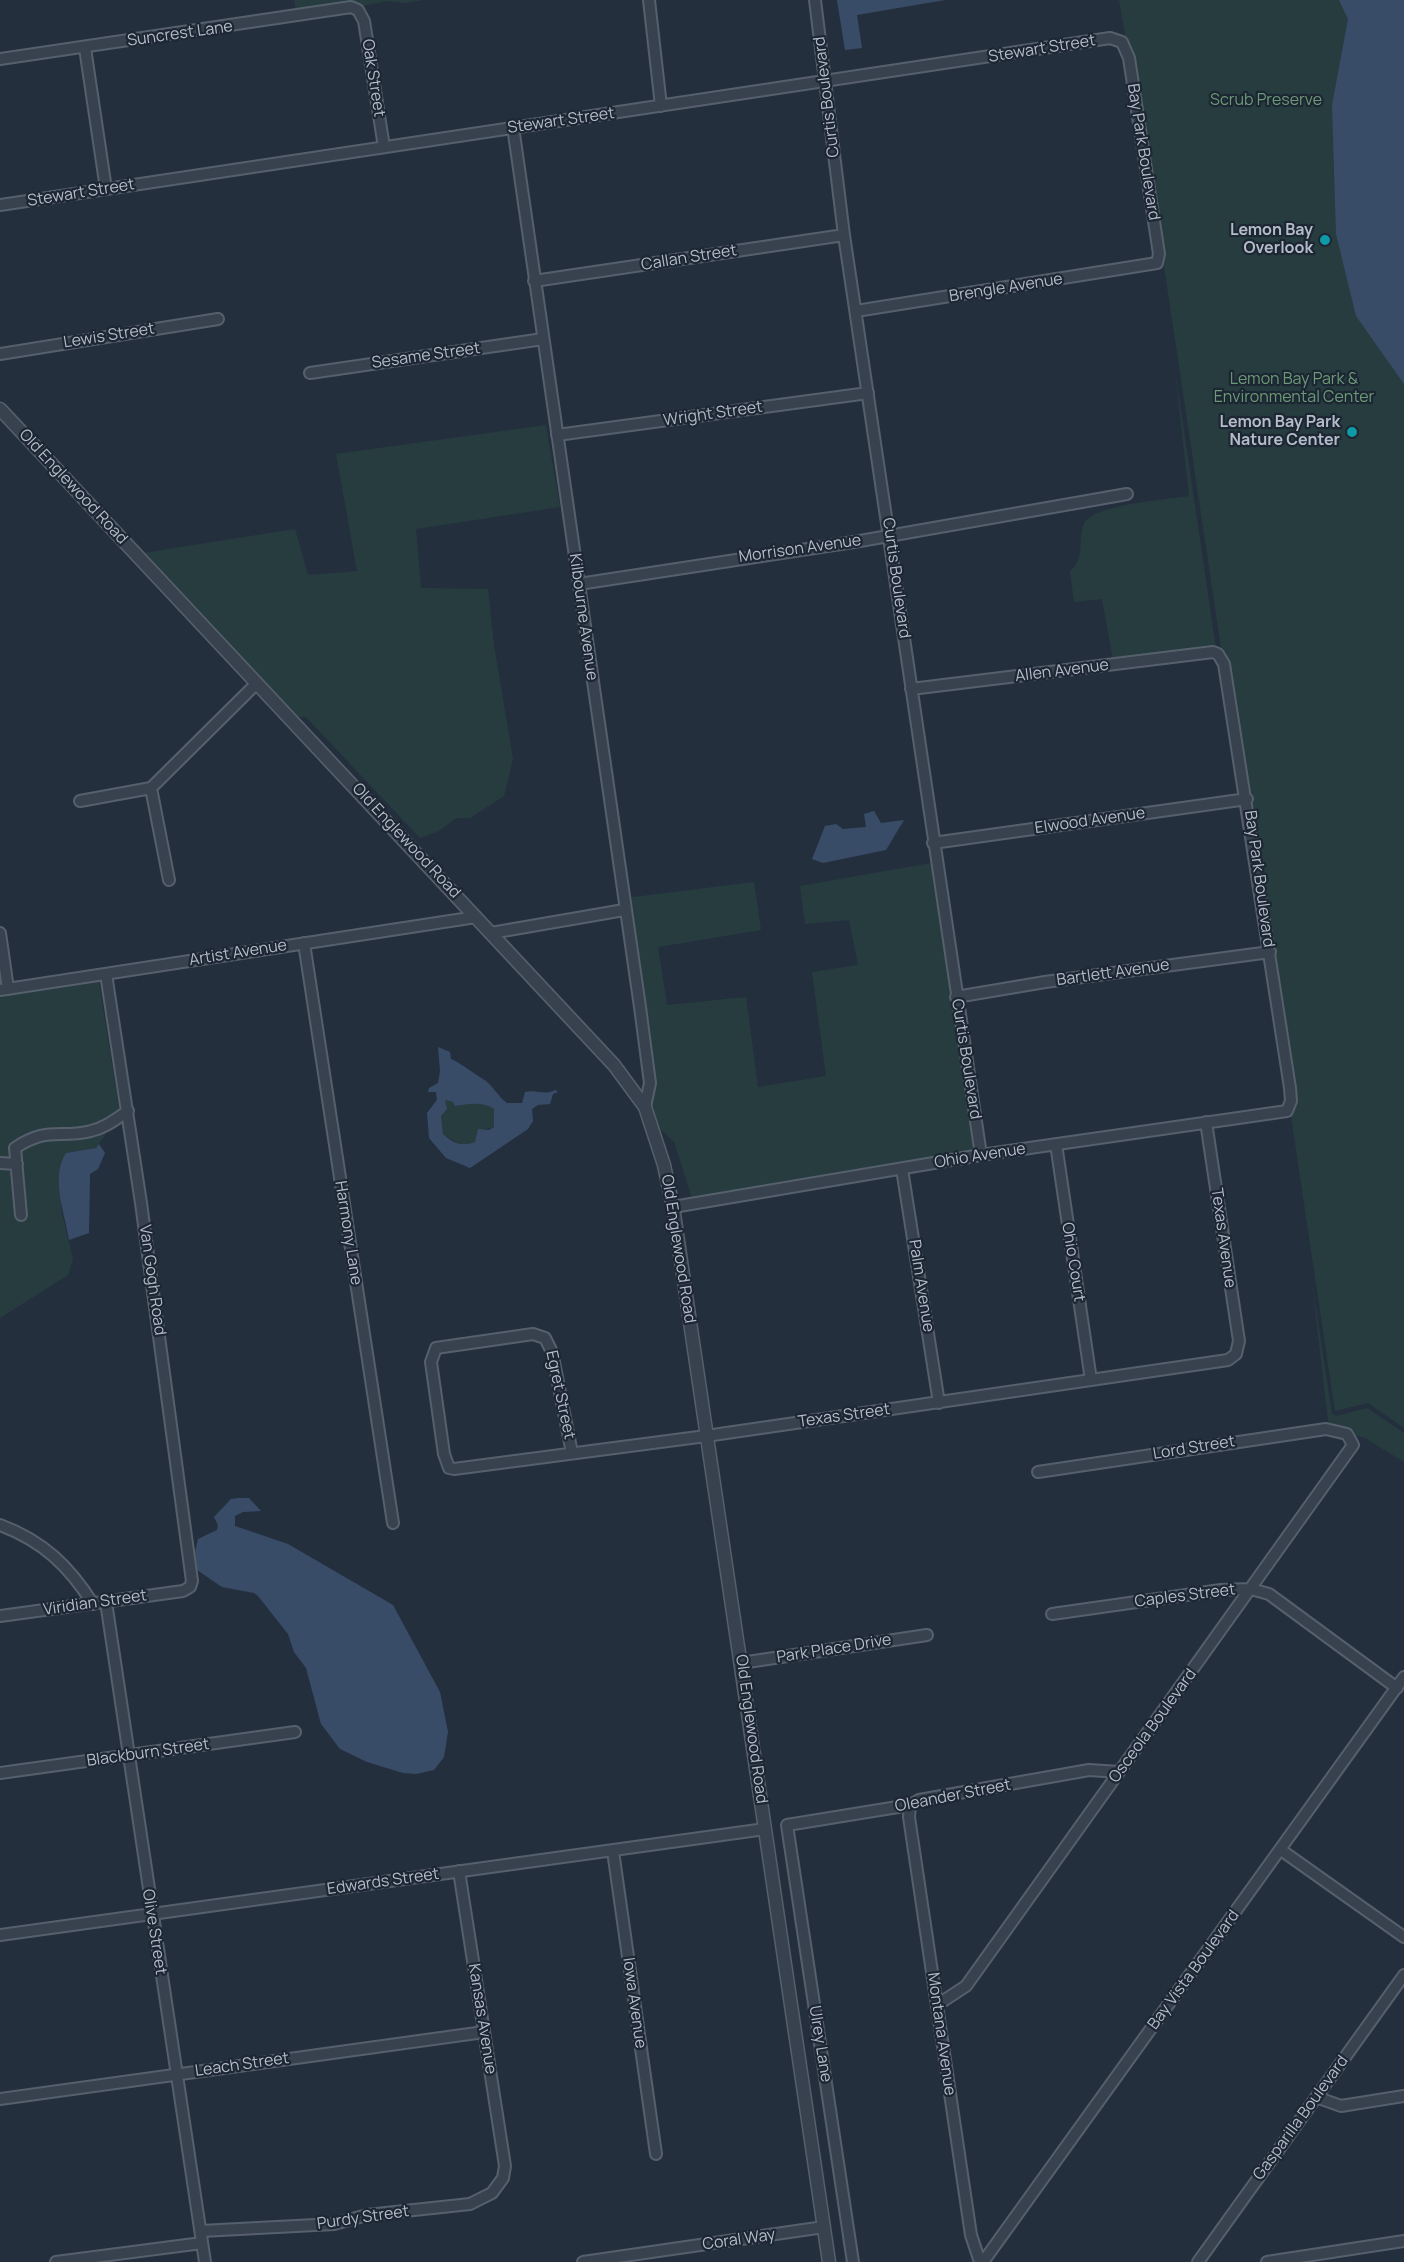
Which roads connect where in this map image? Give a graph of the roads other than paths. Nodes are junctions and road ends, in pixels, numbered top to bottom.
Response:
1 (649, 0) edge
2 (815, 0) edge
3 (358, 10) joint
4 (1122, 42) joint
5 (85, 48) junction
6 (0, 59) edge
7 (825, 84) junction
8 (661, 106) junction
9 (513, 127) junction
10 (384, 147) junction
11 (106, 189) junction
12 (0, 205) edge
13 (844, 235) junction
14 (1156, 263) joint
15 (534, 281) junction
16 (856, 311) junction
17 (218, 319) dead end
18 (543, 339) junction
19 (0, 354) edge
20 (310, 373) dead end
21 (868, 393) junction
22 (0, 409) edge
23 (557, 435) junction
24 (1127, 494) dead end
25 (890, 535) junction
26 (579, 584) junction
27 (1213, 652) joint
28 (258, 683) junction
29 (911, 689) junction
30 (151, 788) junction
31 (1247, 799) junction
32 (80, 801) dead end
33 (933, 843) junction
34 (169, 880) dead end
35 (624, 910) junction
36 (476, 916) junction
37 (0, 933) edge
38 (491, 933) junction
39 (304, 943) junction
40 (1270, 952) junction
41 (106, 974) junction
42 (4, 990) edge
43 (956, 997) junction
44 (645, 1107) junction
45 (128, 1111) junction
46 (1287, 1111) joint
47 (1206, 1122) junction
48 (1056, 1144) junction
49 (981, 1155) junction
50 (0, 1164) edge
51 (17, 1164) junction
52 (902, 1168) junction
53 (673, 1207) junction
54 (21, 1215) dead end
55 (1236, 1354) joint
56 (1091, 1380) junction
57 (939, 1403) junction
58 (706, 1436) junction
59 (1349, 1436) joint
60 (572, 1453) junction
61 (449, 1468) joint
62 (1038, 1472) dead end
63 (393, 1523) dead end
64 (0, 1525) edge
65 (190, 1587) joint
66 (1251, 1589) junction
67 (106, 1602) junction
68 (93, 1604) junction
69 (1052, 1614) dead end
70 (0, 1616) edge
71 (927, 1635) dead end
72 (741, 1663) junction
73 (1404, 1677) edge
74 (1397, 1688) junction
75 (295, 1732) dead end
76 (129, 1755) junction
77 (1119, 1772) junction
78 (0, 1773) edge
79 (910, 1805) junction
80 (787, 1825) joint
81 (765, 1829) junction
82 (1281, 1850) junction
83 (613, 1851) junction
84 (459, 1872) junction
85 (151, 1914) junction
86 (0, 1935) edge
87 (1404, 1937) edge
88 (1404, 1975) edge
89 (937, 2005) junction
90 (484, 2032) junction
91 (176, 2074) junction
92 (1404, 2096) edge
93 (1316, 2097) junction
94 (0, 2099) edge
95 (656, 2154) dead end
96 (505, 2166) joint
97 (824, 2228) junction
98 (201, 2231) junction
99 (1404, 2241) edge
100 (202, 2243) junction
101 (56, 2262) edge
102 (205, 2262) edge
103 (583, 2262) edge
104 (829, 2262) edge
105 (853, 2262) edge
106 (982, 2262) edge
107 (1198, 2262) edge
108 (1267, 2262) edge

1 - 8 street
2 - 7 street, Curtis Boulevard
3 - 5 street, Suncrest Lane
3 - 10 street, Oak Street
4 - 7 street, Stewart Street
4 - 14 street, Bay Park Boulevard
5 - 6 street, Suncrest Lane
5 - 11 street
7 - 8 street, Stewart Street
7 - 13 street, Curtis Boulevard
8 - 9 street, Stewart Street
9 - 10 street, Stewart Street
9 - 15 street, Kilbourne Avenue
10 - 11 street, Stewart Street
11 - 12 street, Stewart Street
13 - 15 street, Callan Street
13 - 16 street, Curtis Boulevard
14 - 16 street, Brengle Avenue
15 - 18 street, Kilbourne Avenue
16 - 21 street, Curtis Boulevard
17 - 19 street, Lewis Street
18 - 20 street, Sesame Street
18 - 23 street, Kilbourne Avenue
21 - 23 street, Wright Street
21 - 25 street, Curtis Boulevard
22 - 28 street, Old Englewood Road
23 - 26 street, Kilbourne Avenue
24 - 25 street, Morrison Avenue
25 - 26 street, Morrison Avenue
25 - 29 street, Curtis Boulevard
26 - 35 street, Kilbourne Avenue
27 - 29 street, Allen Avenue
27 - 31 street, Bay Park Boulevard
28 - 30 street
28 - 36 street, Old Englewood Road
29 - 33 street, Curtis Boulevard
30 - 32 street
30 - 34 street
31 - 33 street, Elwood Avenue
31 - 40 street, Bay Park Boulevard
33 - 43 street, Curtis Boulevard
35 - 38 street
35 - 44 street, Kilbourne Avenue
36 - 38 street, Old Englewood Road
36 - 39 street, Artist Avenue
37 - 42 street
38 - 44 street, Old Englewood Road
39 - 41 street, Artist Avenue
39 - 63 street, Harmony Lane
40 - 43 street, Bartlett Avenue
40 - 46 street, Bay Park Boulevard
41 - 42 street, Artist Avenue
41 - 45 street, Van Gogh Road
43 - 49 street, Curtis Boulevard
44 - 53 street, Old Englewood Road
45 - 51 street
45 - 65 street, Van Gogh Road
46 - 47 street, Ohio Avenue
47 - 48 street, Ohio Avenue
47 - 55 street, Texas Avenue
48 - 49 street, Ohio Avenue
48 - 56 street, Ohio Court
49 - 52 street, Ohio Avenue
50 - 51 street
51 - 54 street
52 - 53 street, Ohio Avenue
52 - 57 street, Palm Avenue
53 - 58 street, Old Englewood Road
55 - 56 street, Texas Street
56 - 57 street, Texas Street
57 - 58 street, Texas Street
58 - 60 street, Texas Street
58 - 72 street, Old Englewood Road
59 - 62 street, Lord Street
59 - 66 street, Osceola Boulevard
60 - 61 street, Texas Street
60 - 61 street, Egret Street
64 - 68 street
65 - 67 street, Viridian Street
66 - 69 street, Caples Street
66 - 74 street, Caples Street
66 - 77 street, Osceola Boulevard
67 - 68 street, Viridian Street
67 - 76 street, Olive Street
68 - 70 street, Viridian Street
71 - 72 street, Park Place Drive
72 - 81 street, Old Englewood Road
73 - 74 street, Bay Vista Boulevard
74 - 82 street, Bay Vista Boulevard
75 - 76 street, Blackburn Street
76 - 78 street, Blackburn Street
76 - 85 street, Olive Street
77 - 79 street, Oleander Street
77 - 89 street, Osceola Boulevard
79 - 80 street, Oleander Street
79 - 89 street, Montana Avenue
80 - 105 street, Ulrey Lane
81 - 83 street, Edwards Street
81 - 97 street, Old Englewood Road
82 - 87 street
82 - 106 street, Bay Vista Boulevard
83 - 84 street, Edwards Street
83 - 95 street, Iowa Avenue
84 - 85 street, Edwards Street
84 - 90 street, Kansas Avenue
85 - 86 street, Edwards Street
85 - 91 street, Olive Street
88 - 93 street, Gasparilla Boulevard
89 - 106 street, Montana Avenue
90 - 91 street, Leach Street
90 - 96 street, Kansas Avenue
91 - 94 street, Leach Street
91 - 98 street, Olive Street
92 - 93 street
93 - 107 street, Gasparilla Boulevard
96 - 98 street, Purdy Street
97 - 103 street, Coral Way
97 - 104 street, Old Englewood Road
98 - 100 street, Olive Street
99 - 108 street
100 - 101 street
100 - 102 street, Olive Street

